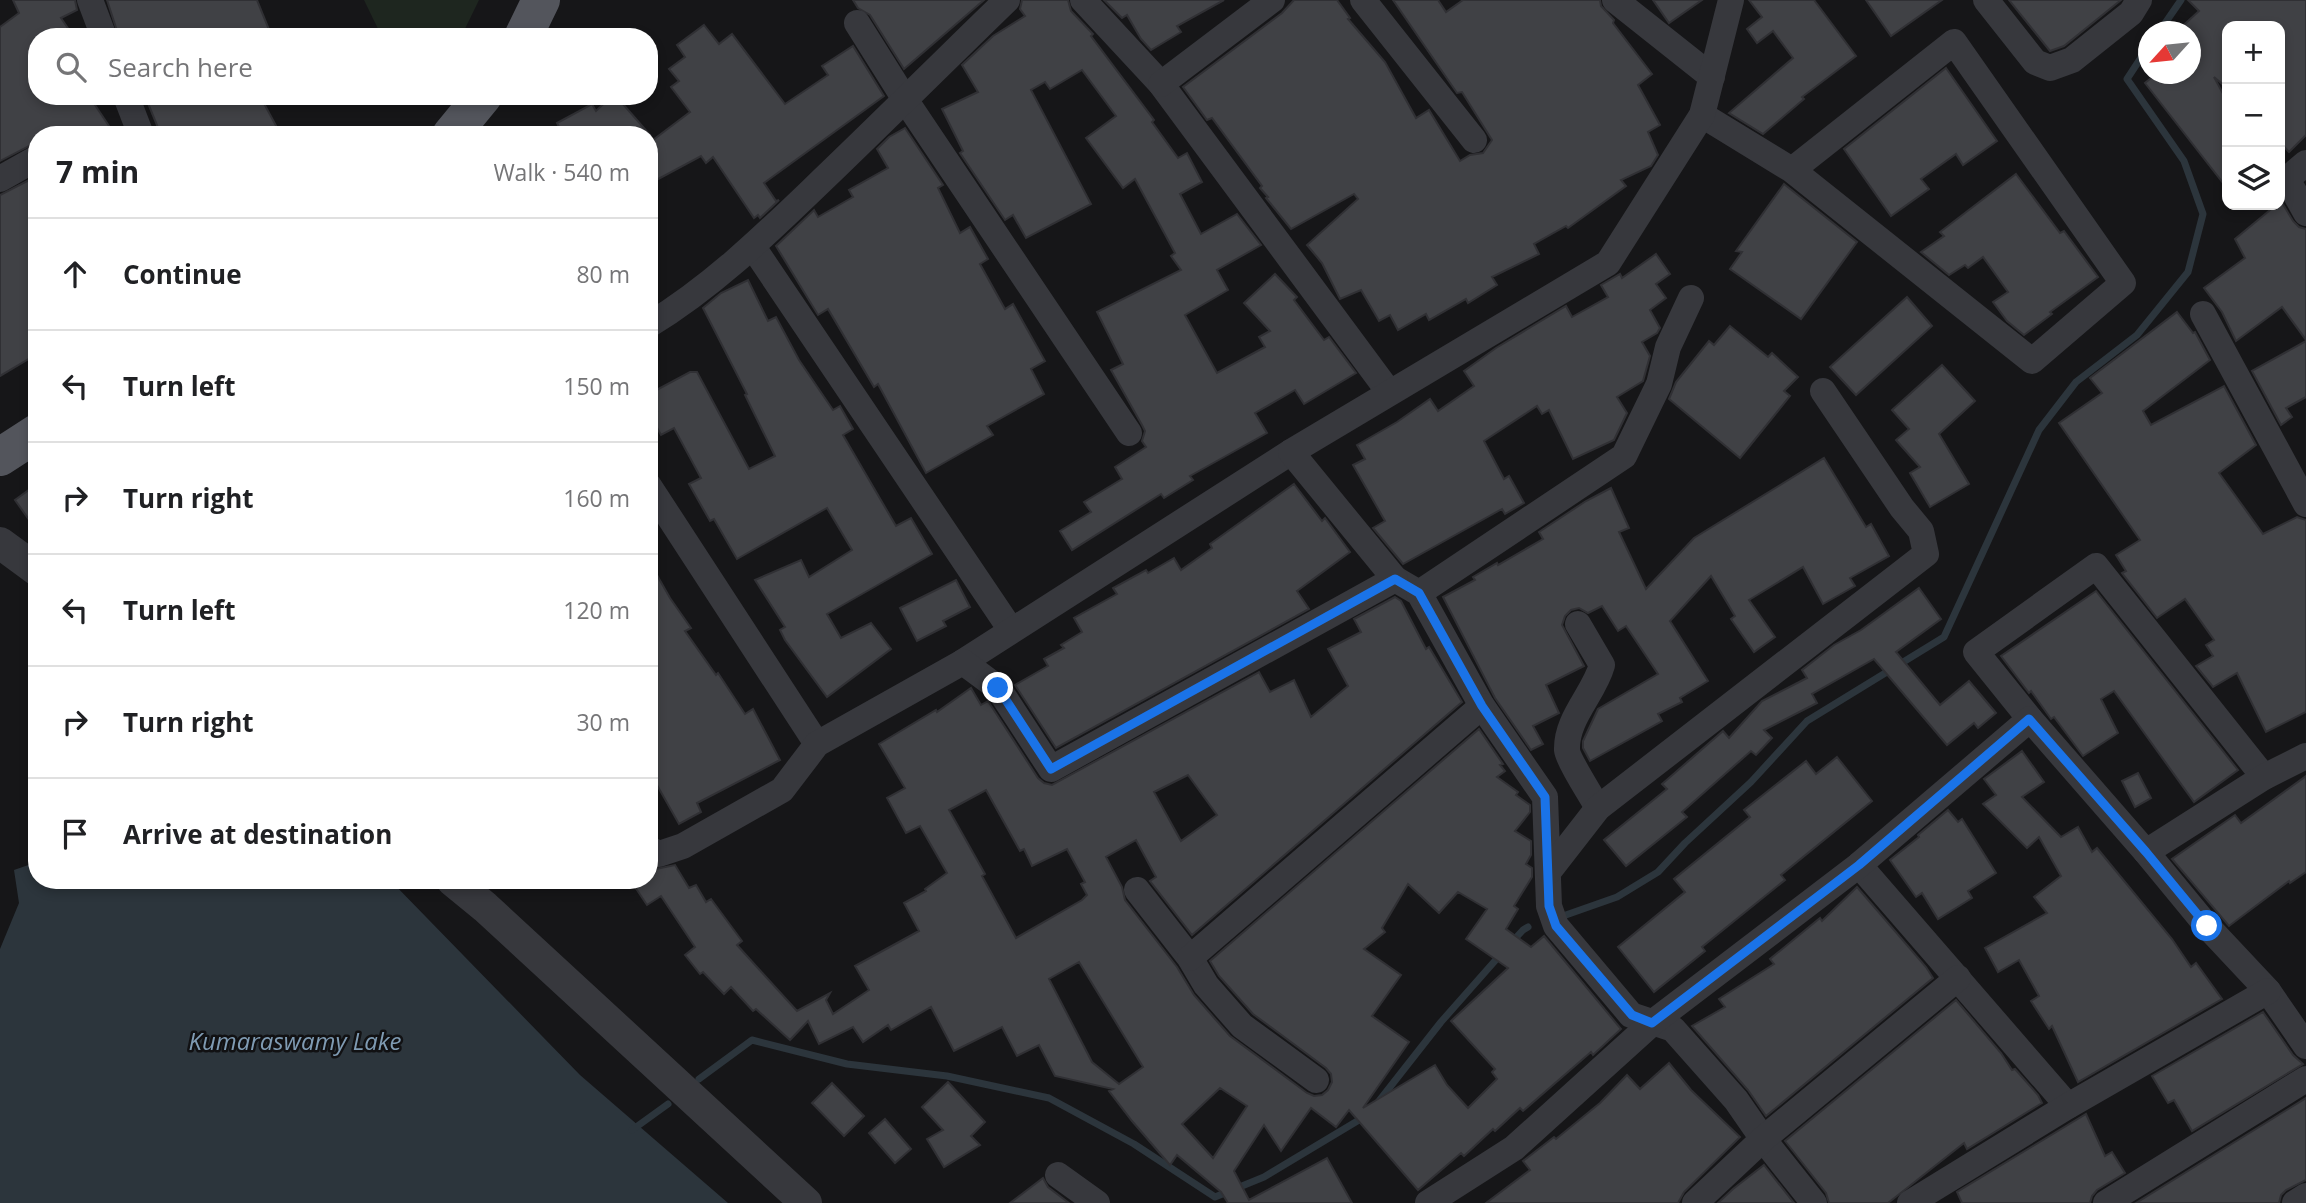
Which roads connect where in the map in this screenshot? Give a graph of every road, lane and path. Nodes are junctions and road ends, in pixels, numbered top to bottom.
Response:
1 (90, 0) edge
2 (541, 0) edge
3 (566, 0) edge
4 (1007, 0) edge
5 (1083, 0) edge
6 (1272, 0) edge
7 (1363, 0) edge
8 (1615, 0) edge
9 (1731, 0) edge
10 (1986, 0) edge
11 (2139, 0) edge
12 (1245, 8) edge
13 (857, 23) dead end
14 (101, 28) edge
15 (527, 28) edge
16 (554, 28) edge
17 (1712, 77) junction
18 (1161, 84) junction
19 (906, 101) junction
20 (129, 105) edge
21 (476, 105) edge
22 (506, 105) edge
23 (1702, 115) junction
24 (138, 126) edge
25 (458, 126) edge
26 (488, 126) edge
27 (1474, 140) dead end
28 (28, 163) edge
29 (1792, 170) junction
30 (2291, 170) edge
31 (0, 179) edge
32 (2306, 212) edge
33 (753, 247) junction
34 (1691, 298) dead end
35 (2203, 314) dead end
36 (658, 319) edge
37 (1823, 391) dead end
38 (1389, 392) junction
39 (28, 413) edge
40 (0, 430) edge
41 (1129, 433) dead end
42 (28, 439) edge
43 (1291, 452) junction
44 (0, 457) edge
45 (658, 500) edge
46 (2306, 504) edge
47 (0, 543) edge
48 (28, 563) edge
49 (1395, 579) junction
50 (1419, 593) junction
51 (1578, 624) dead end
52 (1011, 630) junction
53 (963, 662) junction
54 (1482, 706) junction
55 (2029, 719) junction
56 (817, 744) junction
57 (2306, 756) edge
58 (2264, 777) junction
59 (1598, 808) junction
60 (2146, 852) junction
61 (658, 853) edge
62 (1859, 865) junction
63 (1549, 871) junction
64 (463, 889) edge
65 (1137, 890) dead end
66 (1190, 958) junction
67 (1958, 978) junction
68 (2267, 991) junction
69 (1652, 1023) junction
70 (2306, 1046) edge
71 (2306, 1079) edge
72 (1316, 1080) dead end
73 (2068, 1106) junction
74 (1763, 1139) junction
75 (1058, 1175) dead end
76 (2306, 1196) edge
77 (806, 1203) edge
78 (1097, 1203) edge
79 (1428, 1203) edge
80 (1695, 1203) edge
81 (1814, 1203) edge
82 (1910, 1203) edge
83 (2106, 1203) edge
84 (2295, 1203) edge

1 - 14 street
2 - 15 main road
3 - 16 main road
4 - 19 street
5 - 18 street
6 - 12 street
7 - 27 street
8 - 17 street
9 - 17 street
10 - 11 street
12 - 18 street
13 - 19 street
17 - 23 street
18 - 38 street
19 - 33 street
19 - 41 street
20 - 24 street
21 - 25 main road
22 - 26 main road
23 - 29 street
23 - 38 street
28 - 31 street
29 - 29 street
30 - 32 street
33 - 36 street
33 - 52 street
34 - 50 street
35 - 46 street
37 - 59 street
38 - 43 street
39 - 40 main road
42 - 44 main road
43 - 49 street
43 - 52 street
45 - 56 street
47 - 48 street
49 - 50 street
49 - 53 street
50 - 54 street
51 - 59 street
52 - 53 street
53 - 56 street
54 - 63 street
54 - 66 street
55 - 58 street
55 - 60 street
55 - 62 street
56 - 61 street
57 - 58 street
58 - 60 street
59 - 63 street
60 - 68 street
62 - 67 street
62 - 69 street
63 - 69 street
64 - 77 street
65 - 66 street
66 - 72 street
67 - 73 street
67 - 74 street
68 - 70 street
68 - 73 street
69 - 74 street
69 - 79 street
71 - 83 street
73 - 82 street
74 - 80 street
74 - 81 street
75 - 78 street
76 - 84 street

